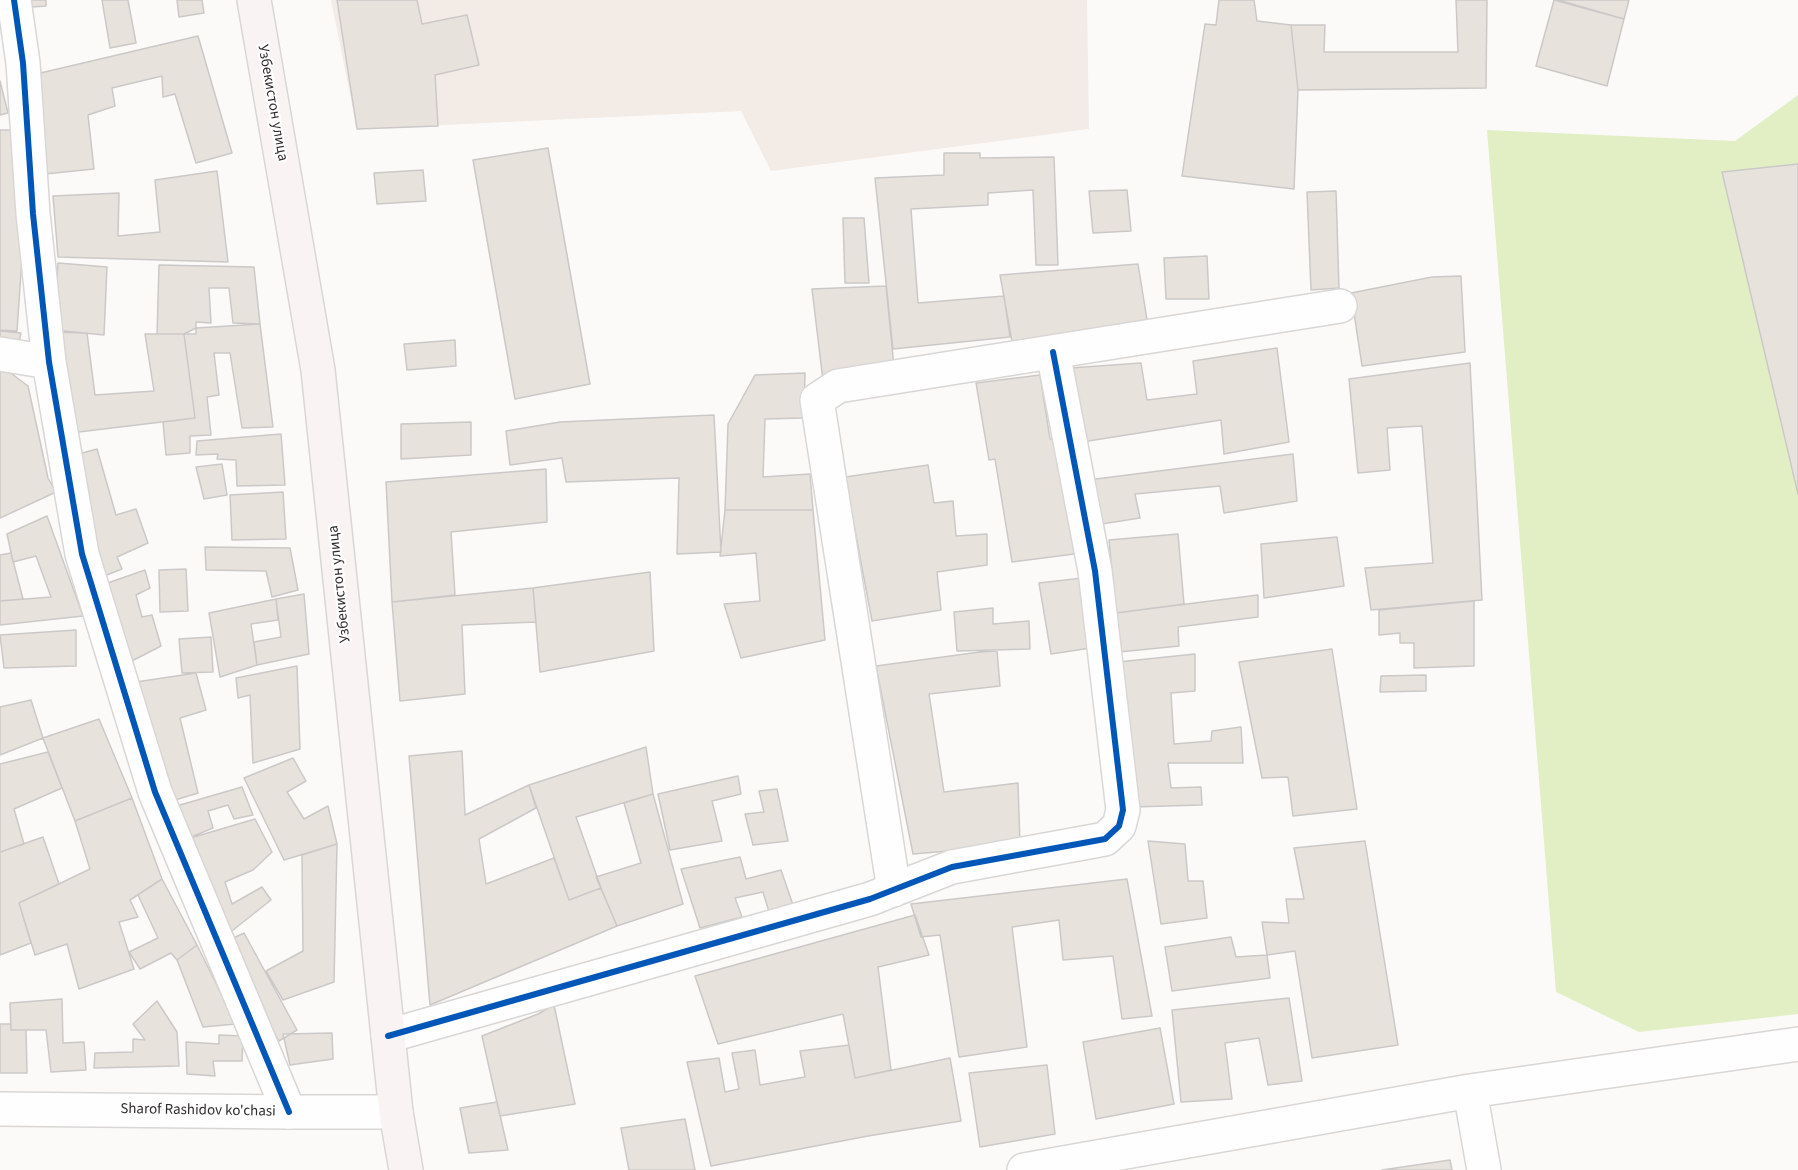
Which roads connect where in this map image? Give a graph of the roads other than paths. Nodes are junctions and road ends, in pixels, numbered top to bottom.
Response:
1 (14, 0) edge
2 (254, 0) edge
3 (1340, 306) dead end
4 (1053, 352) junction
5 (0, 354) edge
6 (49, 362) junction
7 (894, 890) junction
8 (388, 1036) junction
9 (1798, 1044) edge
10 (1470, 1091) junction
11 (0, 1109) edge
12 (289, 1112) junction
13 (396, 1112) junction
14 (406, 1170) edge
15 (1024, 1170) edge
16 (1484, 1170) edge

1 - 6 street
2 - 8 main road, Узбекистон улица
3 - 4 street
4 - 7 street
4 - 7 street
5 - 6 street
6 - 12 street
7 - 8 street
8 - 13 main road, Узбекистон улица
9 - 10 street
10 - 15 street
10 - 16 street
11 - 12 street, Sharof Rashidov ko'chasi
12 - 13 street, Sharof Rashidov ko'chasi
13 - 14 main road, Узбекистон улица

